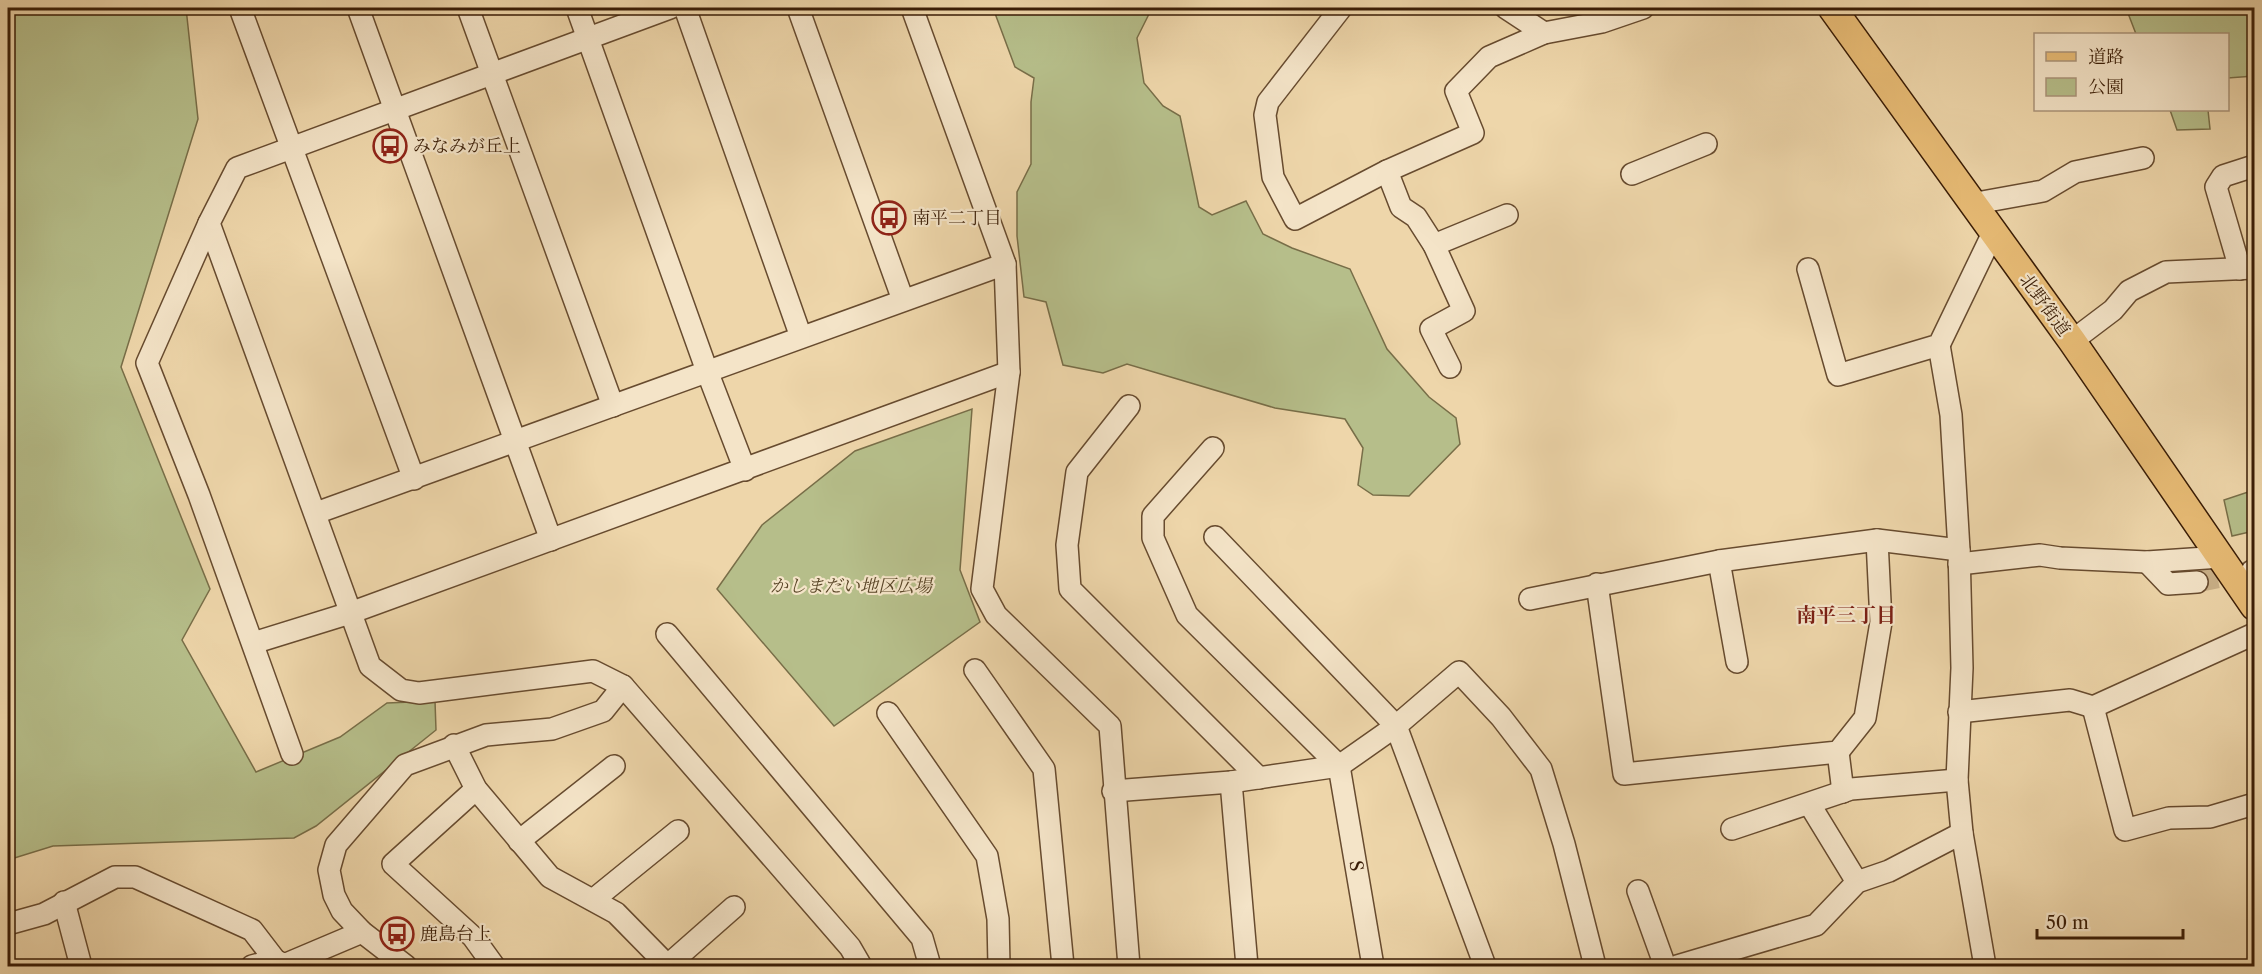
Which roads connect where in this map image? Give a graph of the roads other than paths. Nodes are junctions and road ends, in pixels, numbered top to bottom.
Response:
1 (240, 8) edge
2 (358, 8) edge
3 (468, 8) edge
4 (577, 8) edge
5 (670, 8) edge
6 (685, 8) edge
7 (798, 8) edge
8 (912, 8) edge
9 (1341, 8) edge
10 (1506, 8) edge
11 (1643, 8) edge
12 (1832, 8) edge
13 (1544, 33) junction
14 (588, 38) junction
15 (492, 74) junction
16 (396, 110) junction
17 (1706, 144) dead end
18 (291, 148) junction
19 (2143, 158) dead end
20 (2254, 166) edge
21 (1387, 171) junction
22 (1632, 174) dead end
23 (1971, 204) junction
24 (1507, 215) dead end
25 (209, 223) junction
26 (1993, 233) junction
27 (1434, 245) junction
28 (1005, 264) junction
29 (2247, 268) edge
30 (1808, 269) dead end
31 (903, 300) junction
32 (801, 337) junction
33 (2072, 341) junction
34 (1939, 345) junction
35 (1450, 367) dead end
36 (706, 371) junction
37 (1009, 372) junction
38 (613, 406) junction
39 (1129, 406) dead end
40 (516, 442) junction
41 (1213, 448) dead end
42 (745, 470) junction
43 (414, 479) junction
44 (316, 513) junction
45 (1215, 537) dead end
46 (551, 540) junction
47 (1877, 540) junction
48 (1959, 557) junction
49 (2221, 557) junction
50 (1719, 561) junction
51 (2147, 562) junction
52 (2197, 582) tunnel mouth
53 (1597, 584) junction
54 (1530, 599) dead end
55 (2254, 606) edge
56 (350, 613) junction
57 (668, 634) dead end
58 (2254, 634) edge
59 (253, 643) junction
60 (1737, 662) dead end
61 (975, 670) dead end
62 (623, 686) junction
63 (2093, 707) junction
64 (1959, 712) junction
65 (888, 713) dead end
66 (1396, 726) junction
67 (454, 745) junction
68 (1838, 752) junction
69 (292, 754) dead end
70 (614, 766) dead end
71 (1339, 766) junction
72 (1259, 778) junction
73 (1957, 780) junction
74 (1231, 782) junction
75 (476, 789) junction
76 (1113, 791) junction
77 (1843, 792) junction
78 (2254, 804) edge
79 (1810, 805) junction
80 (1732, 828) dead end
81 (678, 831) dead end
82 (1962, 833) junction
83 (519, 841) junction
84 (1857, 882) junction
85 (1638, 891) dead end
86 (593, 900) junction
87 (64, 902) junction
88 (734, 907) dead end
89 (8, 924) edge
90 (370, 939) junction
91 (276, 963) edge
92 (81, 966) edge
93 (252, 966) edge
94 (384, 966) edge
95 (406, 966) edge
96 (494, 966) edge
97 (667, 966) edge
98 (861, 966) edge
99 (930, 966) edge
100 (999, 966) edge
101 (1063, 966) edge
102 (1129, 966) edge
103 (1247, 966) edge
104 (1373, 966) edge
105 (1485, 966) edge
106 (1595, 966) edge
107 (1665, 966) edge
108 (1677, 966) edge
109 (1985, 966) edge

1 - 18 street
2 - 16 street
3 - 15 street
4 - 14 street
5 - 14 street
6 - 32 street
7 - 31 street
8 - 28 street
9 - 21 street
10 - 13 street
11 - 13 street
12 - 23 main road, 北野街道
13 - 21 street
14 - 15 street
14 - 36 street
15 - 16 street
15 - 38 street
16 - 18 street
16 - 40 street
17 - 22 street
18 - 25 street
18 - 43 street
19 - 23 street
20 - 29 street
21 - 27 street
23 - 26 main road, 北野街道
24 - 27 street
25 - 44 street
25 - 59 street
26 - 33 main road, 北野街道
26 - 34 street
27 - 35 street
28 - 31 street
28 - 37 street
29 - 33 street
30 - 34 street
31 - 32 street
32 - 36 street
33 - 49 main road, 北野街道
34 - 48 street
36 - 38 street
36 - 42 street
37 - 42 street
37 - 76 street
38 - 40 street
39 - 72 street
40 - 43 street
40 - 46 street
41 - 71 street
42 - 46 street
43 - 44 street
44 - 56 street
45 - 66 street
46 - 56 street
47 - 48 street
47 - 50 street
47 - 68 street
48 - 51 street
48 - 64 street
49 - 51 street
49 - 55 main road, 北野街道
50 - 53 street
50 - 60 street
51 - 52 street
53 - 54 street
53 - 68 street
56 - 59 street
56 - 62 street
57 - 99 street
58 - 63 street
59 - 69 street
61 - 101 street
62 - 67 street
62 - 98 street
63 - 64 street
63 - 78 street
64 - 73 street
65 - 100 street
66 - 71 street
66 - 105 street
66 - 106 street
67 - 75 street
67 - 90 street
68 - 77 street
70 - 83 street
71 - 72 street
71 - 104 street, S
72 - 74 street
73 - 77 street
73 - 82 street
74 - 76 street
74 - 103 street
75 - 83 street
75 - 96 street
76 - 102 street
77 - 79 street
79 - 80 street
79 - 84 street
81 - 86 street
82 - 84 street
82 - 109 street
83 - 86 street
84 - 108 street
85 - 107 street
86 - 97 street
87 - 89 street
87 - 91 street
87 - 92 street
88 - 97 street
90 - 91 street
90 - 94 street
90 - 95 street
91 - 93 street

